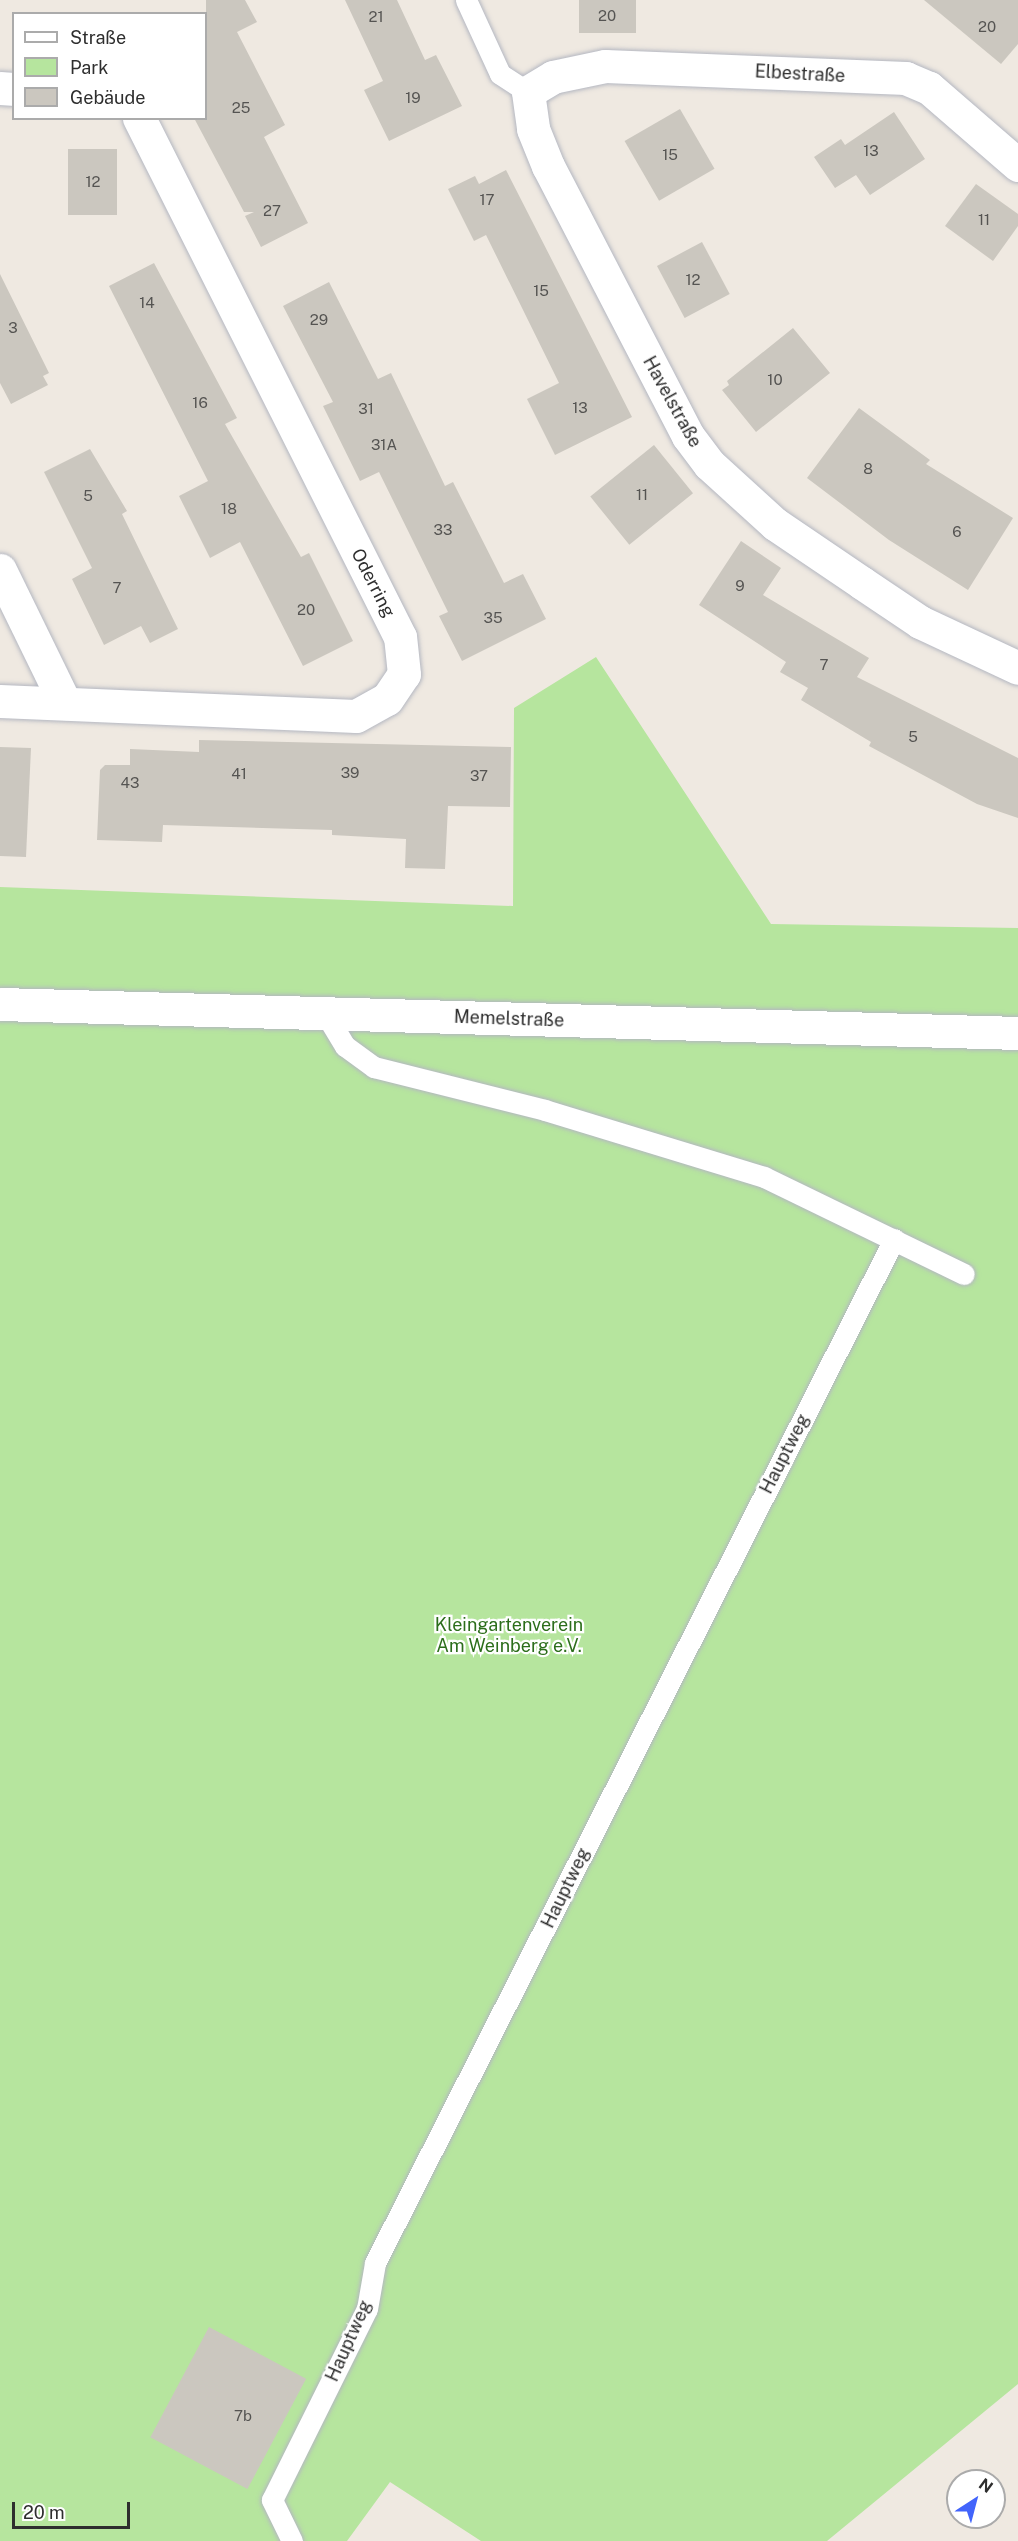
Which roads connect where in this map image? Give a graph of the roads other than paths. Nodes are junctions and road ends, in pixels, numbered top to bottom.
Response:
1 (466, 0) edge
2 (541, 84) junction
3 (140, 120) edge
4 (1018, 165) edge
5 (0, 570) edge
6 (1018, 668) edge
7 (0, 701) edge
8 (65, 703) junction
9 (0, 1004) edge
10 (325, 1012) junction
11 (1018, 1033) edge
12 (894, 1239) junction
13 (964, 1274) dead end
14 (292, 2541) edge

1 - 2 lane
2 - 4 street, Elbestraße
2 - 6 street, Havelstraße
3 - 8 street, Oderring
5 - 8 street
7 - 8 street, Oderring
9 - 10 street, Memelstraße
10 - 11 street, Memelstraße
10 - 12 lane
12 - 13 lane
12 - 14 lane, Hauptweg

